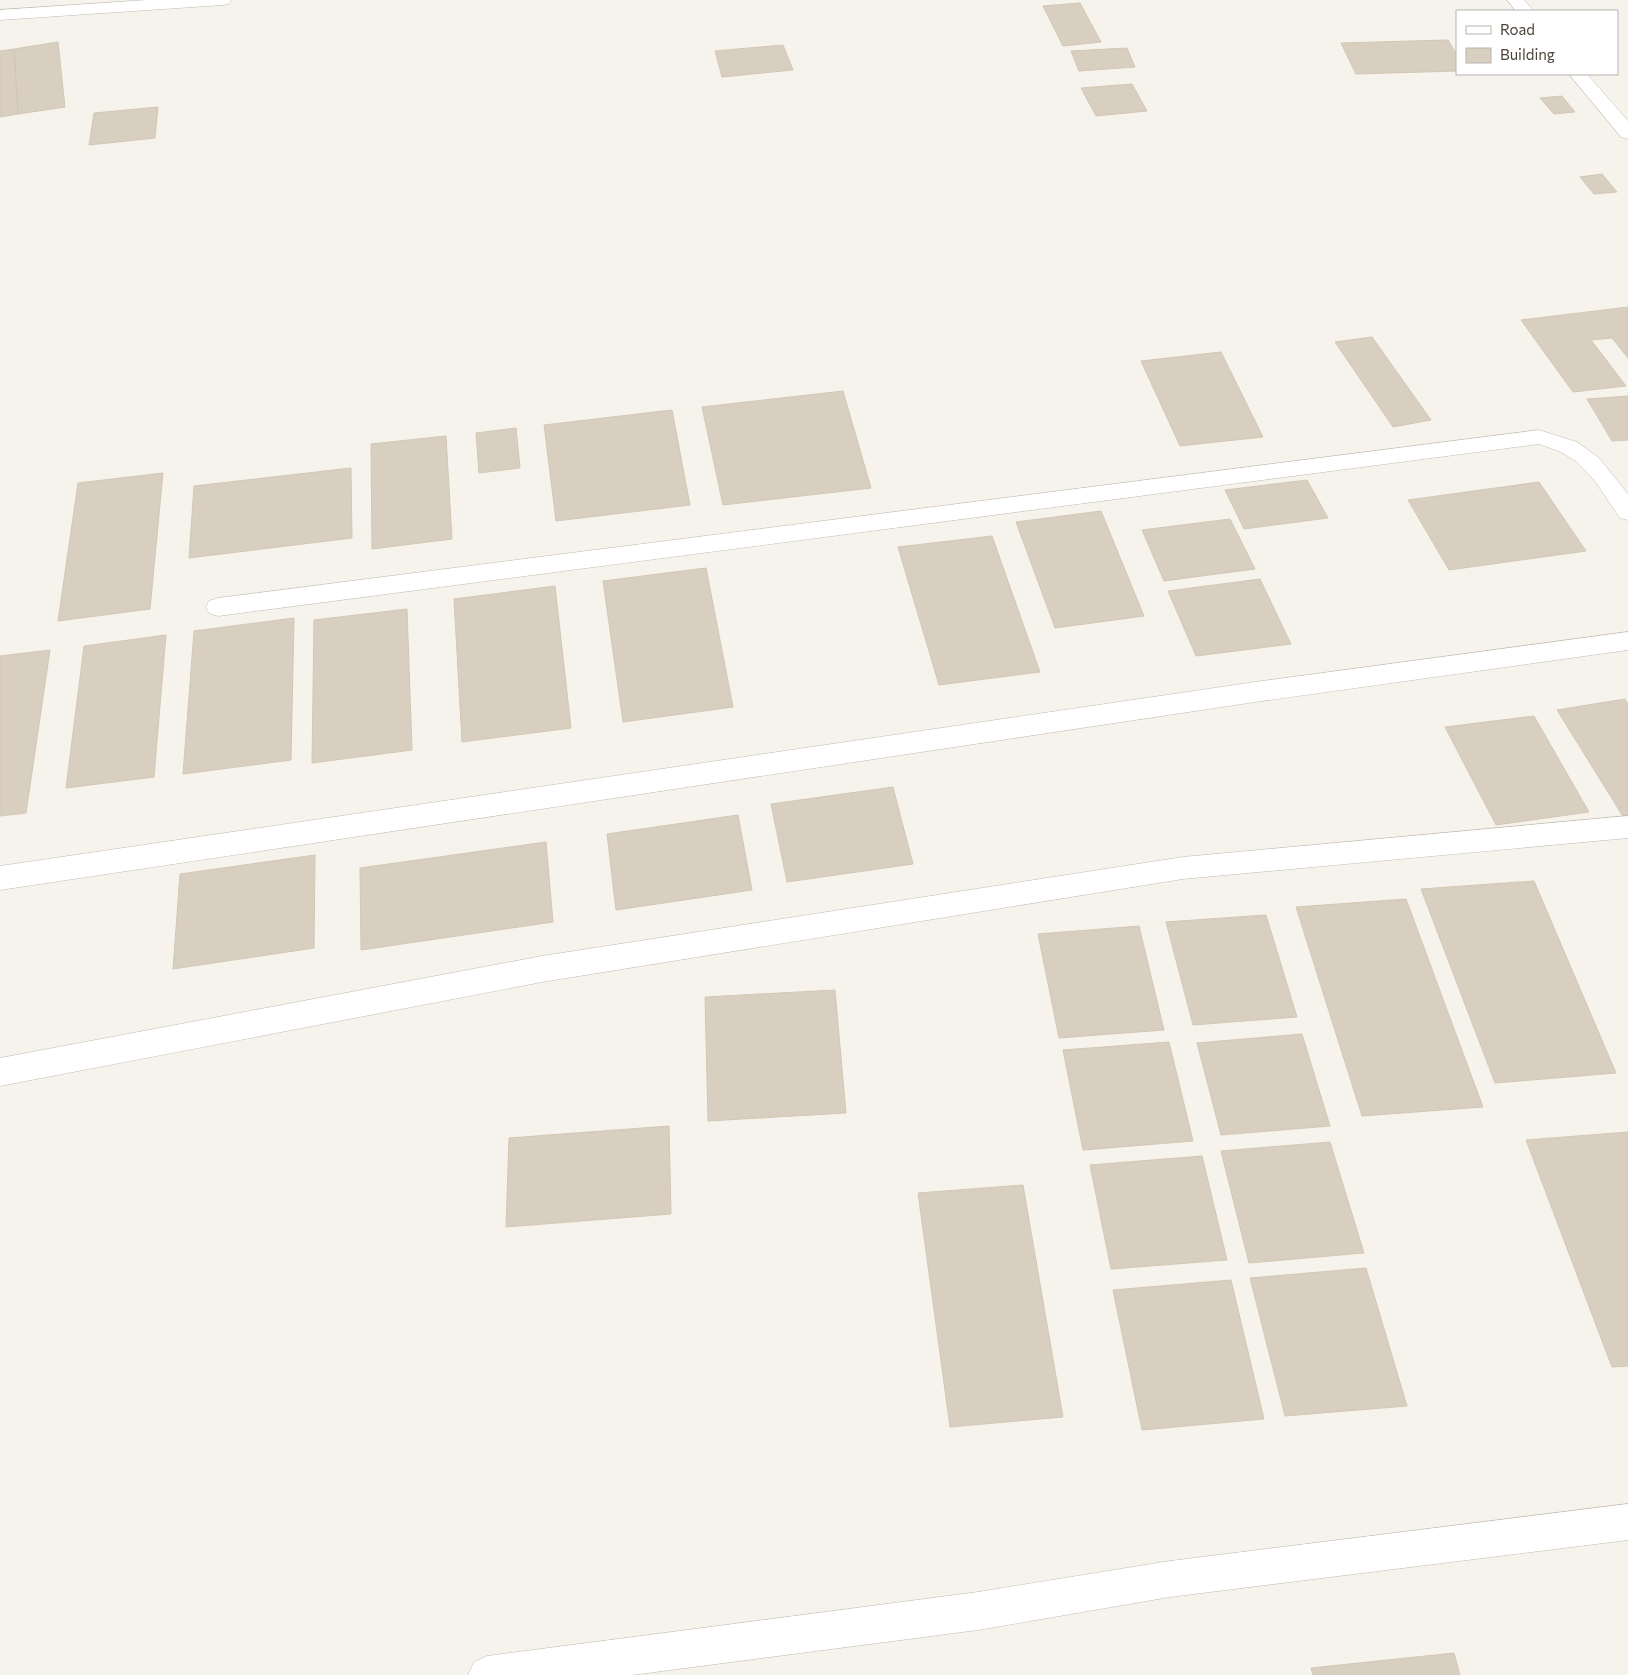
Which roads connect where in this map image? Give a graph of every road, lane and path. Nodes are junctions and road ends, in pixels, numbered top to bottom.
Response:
1 (223, 0) edge
2 (1515, 0) edge
3 (1524, 10) edge
4 (0, 15) edge
5 (1579, 75) edge
6 (1628, 133) edge
7 (1628, 512) edge
8 (218, 607) dead end
9 (1628, 641) edge
10 (1628, 827) edge
11 (0, 878) edge
12 (0, 1072) edge
13 (1628, 1522) edge
14 (487, 1675) edge

1 - 4 street
2 - 3 street
5 - 6 street
7 - 8 street
9 - 11 street
10 - 12 street
13 - 14 street

